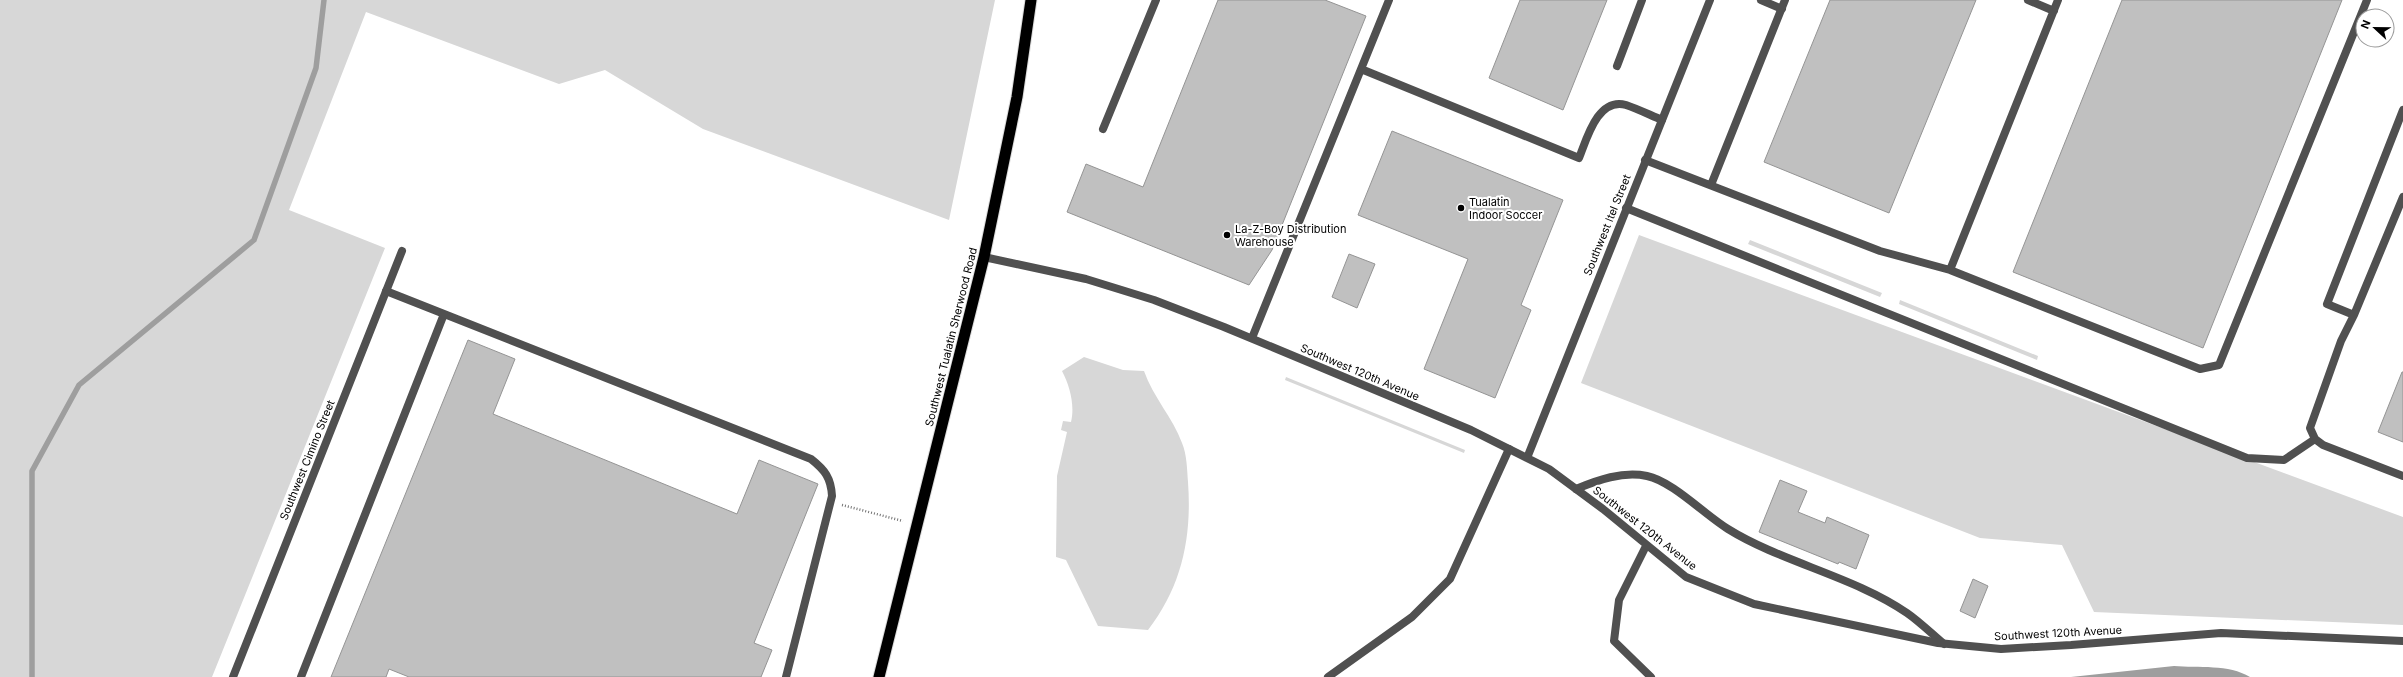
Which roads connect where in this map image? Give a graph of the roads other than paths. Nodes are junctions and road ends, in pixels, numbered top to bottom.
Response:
1 (1031, 0) edge
2 (1156, 0) edge
3 (1387, 0) edge
4 (1642, 0) edge
5 (1710, 0) edge
6 (1761, 0) edge
7 (1785, 0) edge
8 (2028, 0) edge
9 (2058, 0) edge
10 (2367, 0) edge
11 (1782, 9) junction
12 (2054, 11) junction
13 (1617, 66) dead end
14 (1361, 69) junction
15 (2403, 110) edge
16 (1662, 120) junction
17 (1103, 129) dead end
18 (1645, 160) junction
19 (1711, 185) junction
20 (2403, 197) edge
21 (1626, 208) junction
22 (402, 251) dead end
23 (984, 257) junction
24 (1950, 270) junction
25 (386, 291) junction
26 (444, 314) junction
27 (2354, 315) junction
28 (1252, 338) junction
29 (2315, 439) junction
30 (1509, 449) junction
31 (1527, 458) junction
32 (2403, 476) edge
33 (1576, 489) junction
34 (1646, 546) junction
35 (2403, 641) edge
36 (1944, 644) junction
37 (233, 677) edge
38 (301, 677) edge
39 (786, 677) edge
40 (879, 677) edge
41 (1328, 677) edge
42 (1651, 677) edge

1 - 23 highway, Southwest Tualatin Sherwood Road
2 - 17 street
3 - 14 street
4 - 13 street
5 - 16 street, Southwest Itel Street
6 - 11 street
7 - 11 street
8 - 12 street
9 - 12 street
10 - 24 street
11 - 19 street
12 - 24 street
14 - 16 street
14 - 28 street
15 - 27 street
16 - 18 street, Southwest Itel Street
18 - 19 street
18 - 21 street, Southwest Itel Street
19 - 24 street
20 - 27 street
21 - 29 street
21 - 31 street, Southwest Itel Street
22 - 25 street, Southwest Cimino Street
23 - 28 street, Southwest 120th Avenue
23 - 40 highway, Southwest Tualatin Sherwood Road
25 - 26 street
25 - 37 street, Southwest Cimino Street
26 - 38 street
26 - 39 street
27 - 29 street
28 - 30 street, Southwest 120th Avenue
29 - 32 street
30 - 31 street, Southwest 120th Avenue
30 - 41 street
31 - 33 street, Southwest 120th Avenue
33 - 34 street, Southwest 120th Avenue
33 - 36 street
34 - 36 street, Southwest 120th Avenue
34 - 42 street
35 - 36 street, Southwest 120th Avenue

